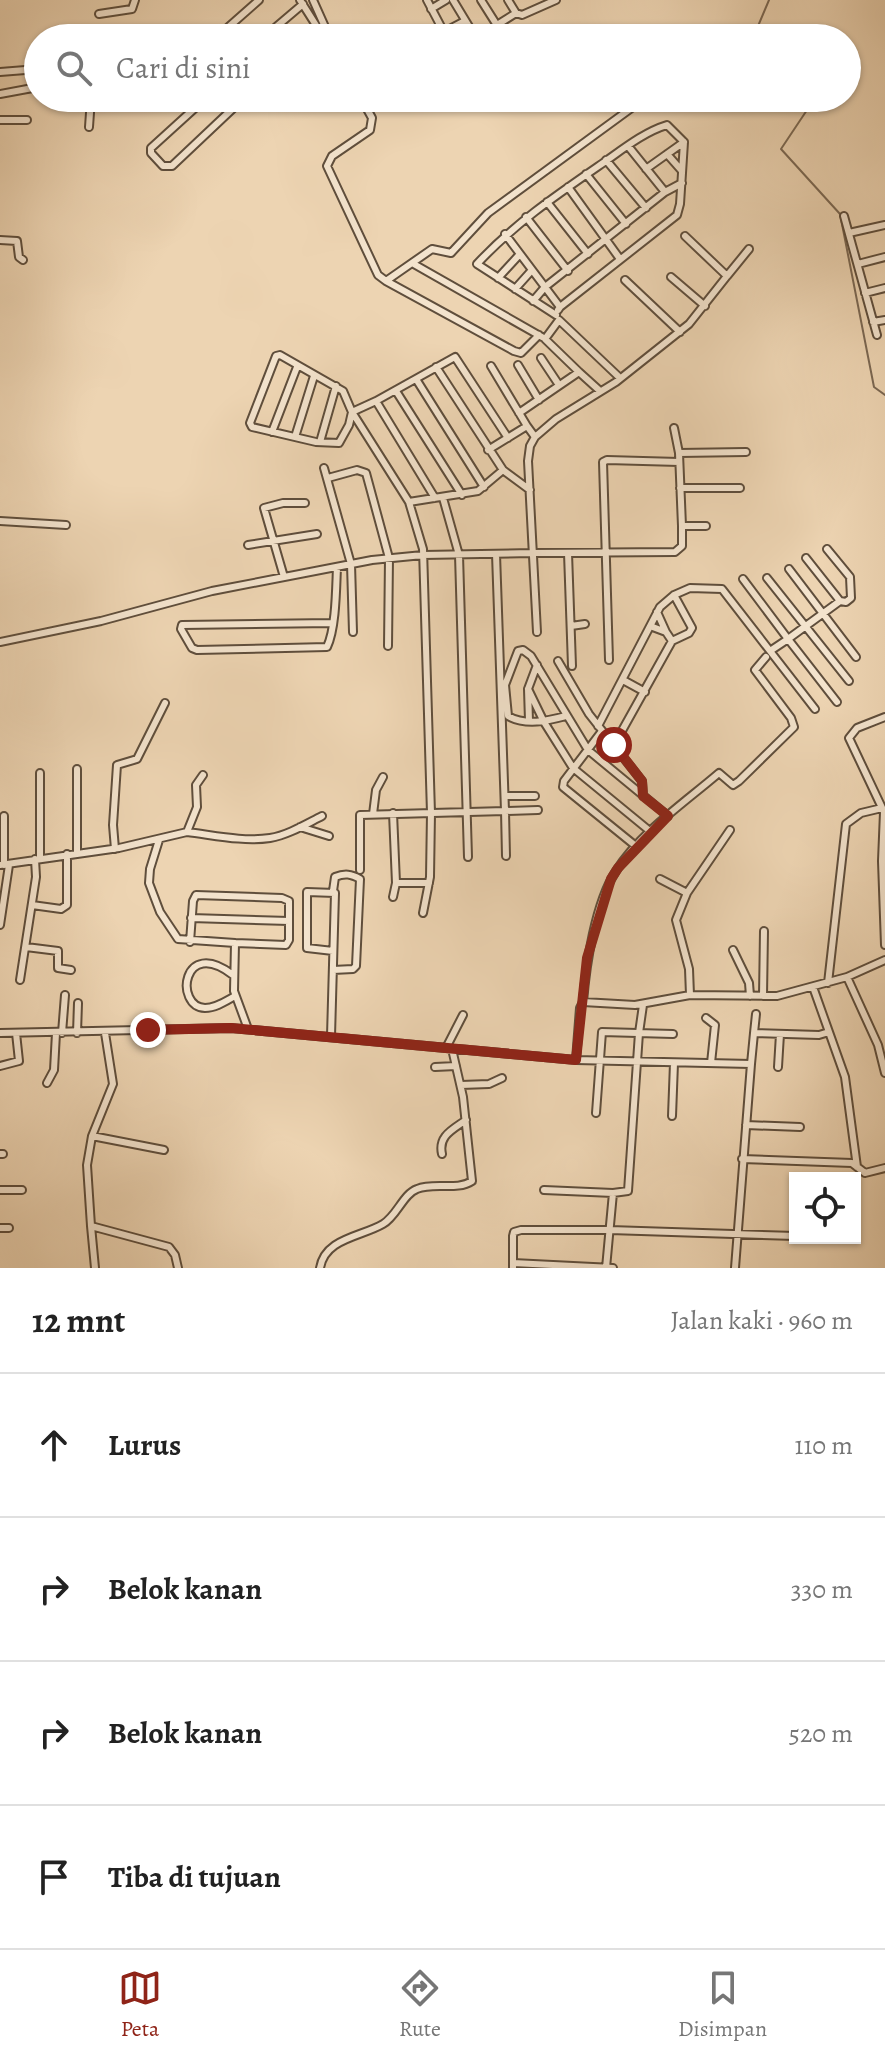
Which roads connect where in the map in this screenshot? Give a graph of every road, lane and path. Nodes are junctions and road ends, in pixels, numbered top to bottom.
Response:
1 (135, 0) edge
2 (259, 0) edge
3 (313, 0) edge
4 (427, 0) edge
5 (444, 0) edge
6 (453, 0) edge
7 (494, 0) edge
8 (508, 0) edge
9 (556, 0) edge
10 (301, 2) edge
11 (482, 2) edge
12 (431, 9) junction
13 (516, 13) junction
14 (99, 14) dead end
15 (465, 21) junction
16 (232, 24) edge
17 (278, 24) edge
18 (318, 24) edge
19 (320, 24) edge
20 (439, 24) edge
21 (461, 24) edge
22 (467, 24) edge
23 (496, 24) edge
24 (499, 24) edge
25 (24, 70) edge
26 (0, 72) edge
27 (24, 90) edge
28 (0, 94) edge
29 (90, 112) edge
30 (191, 112) edge
31 (228, 112) edge
32 (369, 112) edge
33 (626, 112) edge
34 (0, 120) edge
35 (27, 120) dead end
36 (89, 127) dead end
37 (684, 142) junction
38 (628, 146) junction
39 (667, 154) junction
40 (606, 160) junction
41 (646, 169) junction
42 (682, 171) junction
43 (586, 174) junction
44 (682, 183) junction
45 (568, 187) junction
46 (665, 192) junction
47 (547, 202) junction
48 (646, 208) junction
49 (844, 216) dead end
50 (526, 217) junction
51 (626, 224) junction
52 (885, 225) edge
53 (849, 233) junction
54 (505, 234) junction
55 (685, 236) dead end
56 (606, 239) junction
57 (0, 240) edge
58 (749, 249) dead end
59 (520, 254) junction
60 (588, 254) junction
61 (885, 257) edge
62 (620, 259) junction
63 (23, 260) dead end
64 (412, 263) junction
65 (858, 264) junction
66 (532, 270) junction
67 (568, 271) junction
68 (727, 276) junction
69 (671, 277) dead end
70 (498, 278) junction
71 (625, 280) dead end
72 (386, 281) junction
73 (545, 287) junction
74 (885, 288) edge
75 (515, 289) junction
76 (865, 293) junction
77 (533, 301) junction
78 (705, 306) junction
79 (560, 307) junction
80 (557, 318) junction
81 (885, 320) edge
82 (873, 322) junction
83 (680, 332) junction
84 (877, 335) dead end
85 (542, 337) junction
86 (541, 358) dead end
87 (518, 365) dead end
88 (491, 366) dead end
89 (297, 367) junction
90 (436, 367) junction
91 (579, 372) junction
92 (314, 376) junction
93 (620, 378) junction
94 (416, 379) junction
95 (559, 385) junction
96 (336, 386) junction
97 (396, 391) junction
98 (600, 391) junction
99 (539, 400) junction
100 (376, 401) junction
101 (352, 412) junction
102 (519, 413) junction
103 (527, 426) junction
104 (674, 428) dead end
105 (272, 432) junction
106 (295, 437) junction
107 (535, 437) junction
108 (508, 438) junction
109 (320, 442) junction
110 (488, 450) junction
111 (746, 452) dead end
112 (679, 453) junction
113 (679, 462) junction
114 (324, 468) dead end
115 (503, 470) junction
116 (328, 478) junction
117 (484, 487) junction
118 (680, 488) junction
119 (740, 488) dead end
120 (530, 490) junction
121 (462, 495) junction
122 (439, 498) junction
123 (409, 502) junction
124 (305, 503) dead end
125 (0, 521) edge
126 (66, 525) dead end
127 (682, 526) junction
128 (706, 526) dead end
129 (317, 534) dead end
130 (274, 542) junction
131 (248, 545) dead end
132 (827, 549) dead end
133 (532, 553) junction
134 (568, 553) junction
135 (605, 553) junction
136 (496, 554) junction
137 (423, 555) junction
138 (459, 555) junction
139 (389, 558) junction
140 (806, 558) dead end
141 (351, 564) junction
142 (337, 567) junction
143 (789, 569) dead end
144 (284, 577) junction
145 (767, 578) dead end
146 (743, 579) dead end
147 (674, 595) junction
148 (840, 601) junction
149 (657, 612) junction
150 (823, 613) junction
151 (332, 623) junction
152 (585, 624) dead end
153 (571, 626) junction
154 (650, 626) junction
155 (806, 626) junction
156 (353, 632) dead end
157 (537, 632) dead end
158 (666, 632) junction
159 (788, 639) junction
160 (672, 641) junction
161 (0, 642) edge
162 (388, 646) dead end
163 (768, 654) junction
164 (856, 657) dead end
165 (609, 660) dead end
166 (558, 661) dead end
167 (537, 665) junction
168 (572, 666) dead end
169 (623, 680) junction
170 (849, 681) dead end
171 (528, 689) junction
172 (645, 692) junction
173 (837, 702) dead end
174 (165, 703) dead end
175 (815, 709) dead end
176 (589, 714) junction
177 (604, 714) junction
178 (566, 716) junction
179 (885, 717) edge
180 (529, 721) junction
181 (544, 722) junction
182 (600, 728) junction
183 (614, 745) junction
184 (588, 750) junction
185 (573, 768) junction
186 (77, 769) dead end
187 (40, 773) dead end
188 (203, 775) dead end
189 (383, 777) dead end
190 (505, 796) junction
191 (535, 796) dead end
192 (643, 796) junction
193 (882, 808) junction
194 (538, 810) dead end
195 (505, 811) junction
196 (466, 812) junction
197 (393, 813) junction
198 (431, 813) junction
199 (373, 814) junction
200 (4, 816) dead end
201 (322, 816) dead end
202 (668, 816) junction
203 (300, 827) junction
204 (730, 830) dead end
205 (187, 832) junction
206 (651, 832) junction
207 (329, 836) dead end
208 (2, 837) edge
209 (159, 840) junction
210 (637, 847) junction
211 (120, 848) junction
212 (77, 853) junction
213 (67, 854) junction
214 (506, 856) dead end
215 (468, 857) dead end
216 (38, 859) junction
217 (4, 865) edge
218 (360, 870) dead end
219 (660, 879) dead end
220 (396, 883) junction
221 (429, 883) junction
222 (333, 891) junction
223 (687, 893) junction
224 (393, 897) dead end
225 (32, 905) junction
226 (423, 913) dead end
227 (191, 918) junction
228 (289, 921) junction
229 (0, 925) edge
230 (764, 931) dead end
231 (190, 942) junction
232 (235, 943) junction
233 (885, 945) edge
234 (26, 947) junction
235 (733, 950) dead end
236 (333, 951) junction
237 (885, 960) edge
238 (71, 970) dead end
239 (333, 970) junction
240 (233, 975) junction
241 (847, 977) junction
242 (20, 980) dead end
243 (828, 983) junction
244 (813, 987) junction
245 (65, 995) dead end
246 (690, 995) junction
247 (235, 996) junction
248 (750, 996) junction
249 (763, 996) junction
250 (583, 1002) junction
251 (78, 1003) dead end
252 (643, 1005) junction
253 (756, 1014) dead end
254 (463, 1015) dead end
255 (706, 1018) dead end
256 (248, 1029) junction
257 (829, 1032) junction
258 (0, 1033) edge
259 (16, 1033) junction
260 (59, 1033) junction
261 (77, 1033) junction
262 (105, 1033) junction
263 (639, 1033) junction
264 (754, 1033) junction
265 (673, 1034) dead end
266 (780, 1034) junction
267 (331, 1036) junction
268 (449, 1048) junction
269 (576, 1060) junction
270 (599, 1061) junction
271 (637, 1063) junction
272 (674, 1063) junction
273 (711, 1063) junction
274 (751, 1064) junction
275 (0, 1066) edge
276 (456, 1066) junction
277 (435, 1067) dead end
278 (778, 1067) dead end
279 (885, 1073) edge
280 (502, 1078) dead end
281 (47, 1083) dead end
282 (461, 1085) junction
283 (596, 1113) dead end
284 (672, 1116) dead end
285 (466, 1120) junction
286 (746, 1125) junction
287 (800, 1127) dead end
288 (92, 1136) junction
289 (164, 1150) dead end
290 (442, 1154) dead end
291 (742, 1159) junction
292 (857, 1167) junction
293 (885, 1168) edge
294 (0, 1190) edge
295 (22, 1190) dead end
296 (544, 1190) dead end
297 (613, 1193) junction
298 (91, 1226) junction
299 (0, 1228) edge
300 (9, 1228) dead end
301 (610, 1230) junction
302 (737, 1234) junction
303 (789, 1236) edge
304 (513, 1266) edge
305 (95, 1268) edge
306 (178, 1268) edge
307 (320, 1268) edge
308 (606, 1268) edge
309 (613, 1268) edge
310 (735, 1268) edge

1 - 14 street
2 - 16 street
3 - 19 street
4 - 12 street
5 - 12 street
6 - 15 street
7 - 11 street
8 - 13 street
9 - 13 street
10 - 17 street
10 - 18 street
11 - 23 street
12 - 20 street
13 - 24 street
15 - 21 street
15 - 22 street
25 - 26 street
27 - 28 street
29 - 36 street
30 - 31 street
32 - 72 street
33 - 64 street
34 - 35 street
37 - 38 street
37 - 39 street
37 - 42 street
38 - 40 street
38 - 41 street
39 - 41 street
39 - 42 street
40 - 43 street
40 - 48 street
41 - 46 street
42 - 44 street
43 - 45 street
43 - 51 street
44 - 46 street
44 - 62 street
45 - 47 street
45 - 56 street
46 - 48 street
47 - 50 street
47 - 60 street
48 - 51 street
49 - 53 street
50 - 54 street
50 - 67 street
51 - 56 street
52 - 53 street
53 - 65 street
54 - 59 street
54 - 70 street
55 - 68 street
56 - 60 street
56 - 62 street
57 - 63 street
58 - 68 street
59 - 66 street
59 - 70 street
60 - 67 street
61 - 65 street
62 - 79 street
64 - 72 street
64 - 85 street
65 - 76 street
66 - 73 street
66 - 75 street
67 - 73 street
68 - 78 street
69 - 78 street
70 - 75 street
71 - 83 street
72 - 85 street
73 - 77 street
73 - 79 street
74 - 76 street
75 - 77 street
76 - 82 street
77 - 80 street
78 - 83 street
79 - 80 street
80 - 85 street
80 - 93 street
81 - 82 street
82 - 84 street
83 - 93 street
85 - 91 street
86 - 95 street
87 - 99 street
88 - 102 street
89 - 92 street
89 - 105 street
89 - 105 street
90 - 94 street
90 - 108 street
90 - 110 street
91 - 95 street
91 - 98 street
92 - 96 street
92 - 106 street
93 - 98 street
94 - 97 street
94 - 117 street
95 - 99 street
96 - 101 street
96 - 109 street
97 - 100 street
97 - 121 street
98 - 107 street
99 - 102 street
100 - 101 street
100 - 122 street
101 - 109 street
101 - 123 street
102 - 103 street
103 - 107 street
103 - 108 street
104 - 112 street
105 - 106 street
106 - 109 street
107 - 120 street
108 - 110 street
110 - 115 street
111 - 112 street
112 - 113 street
113 - 118 street
113 - 135 street
114 - 116 street
115 - 117 street
115 - 120 street
116 - 139 street
116 - 141 street
117 - 121 street
118 - 119 street
118 - 127 street
120 - 133 street
121 - 122 street
122 - 123 street
122 - 138 street
123 - 137 street
124 - 130 street
125 - 126 street
127 - 128 street
127 - 135 street
129 - 130 street
130 - 131 street
130 - 144 street
132 - 148 street
133 - 134 street
133 - 136 street
133 - 157 street
134 - 135 street
134 - 153 street
135 - 165 street
136 - 138 street
136 - 190 street
137 - 138 street
137 - 139 street
137 - 198 street
138 - 196 street
139 - 141 street
139 - 162 street
140 - 148 street
141 - 142 street
141 - 156 street
142 - 144 street
142 - 151 street
143 - 150 street
144 - 161 street
145 - 155 street
146 - 159 street
147 - 149 street
147 - 160 street
147 - 163 street
148 - 150 street
149 - 154 street
149 - 158 street
150 - 155 street
150 - 164 street
151 - 151 street
152 - 153 street
153 - 168 street
154 - 158 street
154 - 169 street
155 - 159 street
155 - 170 street
158 - 160 street
159 - 163 street
159 - 173 street
160 - 172 street
163 - 175 street
163 - 202 street
166 - 176 street
167 - 171 street
167 - 178 street
167 - 180 street
169 - 172 street
169 - 177 street
171 - 180 street
171 - 181 street
172 - 183 street
174 - 211 street
176 - 177 street
176 - 182 street
177 - 182 street
178 - 181 street
178 - 184 street
179 - 193 street
180 - 181 street
181 - 185 street
182 - 183 street
182 - 184 street
183 - 192 street
184 - 185 street
184 - 192 street
185 - 206 street
185 - 210 street
186 - 212 street
187 - 216 street
188 - 205 street
189 - 199 street
190 - 191 street
190 - 195 street
192 - 202 street
193 - 233 street
193 - 243 street
194 - 195 street
195 - 196 street
195 - 214 street
196 - 198 street
196 - 215 street
197 - 198 street
197 - 199 street
197 - 220 street
198 - 221 street
199 - 218 street
200 - 208 street
201 - 203 street
202 - 206 street
203 - 205 street
203 - 207 street
204 - 223 street
205 - 209 street
206 - 210 street
208 - 217 street
209 - 211 street
209 - 231 street
210 - 250 street
211 - 212 street
212 - 213 street
213 - 216 street
213 - 225 street
216 - 217 street
216 - 225 street
217 - 229 street
219 - 223 street
220 - 221 street
220 - 224 street
221 - 226 street
222 - 236 street
222 - 236 street
222 - 239 street
223 - 246 street
225 - 234 street
227 - 228 street
227 - 228 street
227 - 231 street
228 - 232 street
230 - 249 street
231 - 232 street
232 - 240 street
234 - 238 street
234 - 242 street
235 - 248 street
236 - 239 street
237 - 241 street
239 - 267 street
240 - 247 street
240 - 247 street
241 - 243 street
241 - 279 street
243 - 244 street
244 - 249 street
244 - 257 street
245 - 260 street
246 - 248 street
246 - 252 street
247 - 256 street
248 - 249 street
250 - 252 street
250 - 269 street
251 - 261 street
252 - 263 street
253 - 264 street
254 - 268 street
255 - 273 street
256 - 262 street
256 - 267 street
257 - 266 street
257 - 292 street
258 - 259 street
259 - 260 street
259 - 275 street
260 - 261 street
260 - 281 street
261 - 262 street
262 - 288 street
263 - 265 street
263 - 270 street
263 - 271 street
264 - 266 street
264 - 274 street
266 - 278 street
267 - 268 street
268 - 269 street
268 - 276 street
269 - 270 street
270 - 271 street
270 - 283 street
271 - 272 street
271 - 297 street
272 - 273 street
272 - 284 street
273 - 274 street
274 - 286 street
276 - 277 street
276 - 282 street
280 - 282 street
282 - 285 street
285 - 290 street
285 - 307 street
286 - 287 street
286 - 291 street
288 - 289 street
288 - 298 street
291 - 292 street
291 - 302 street
292 - 293 street
294 - 295 street
296 - 297 street
297 - 301 street
298 - 305 street
298 - 306 street
299 - 300 street
301 - 302 street
301 - 304 street
301 - 308 street
302 - 303 street
302 - 310 street
304 - 308 street
308 - 309 street

